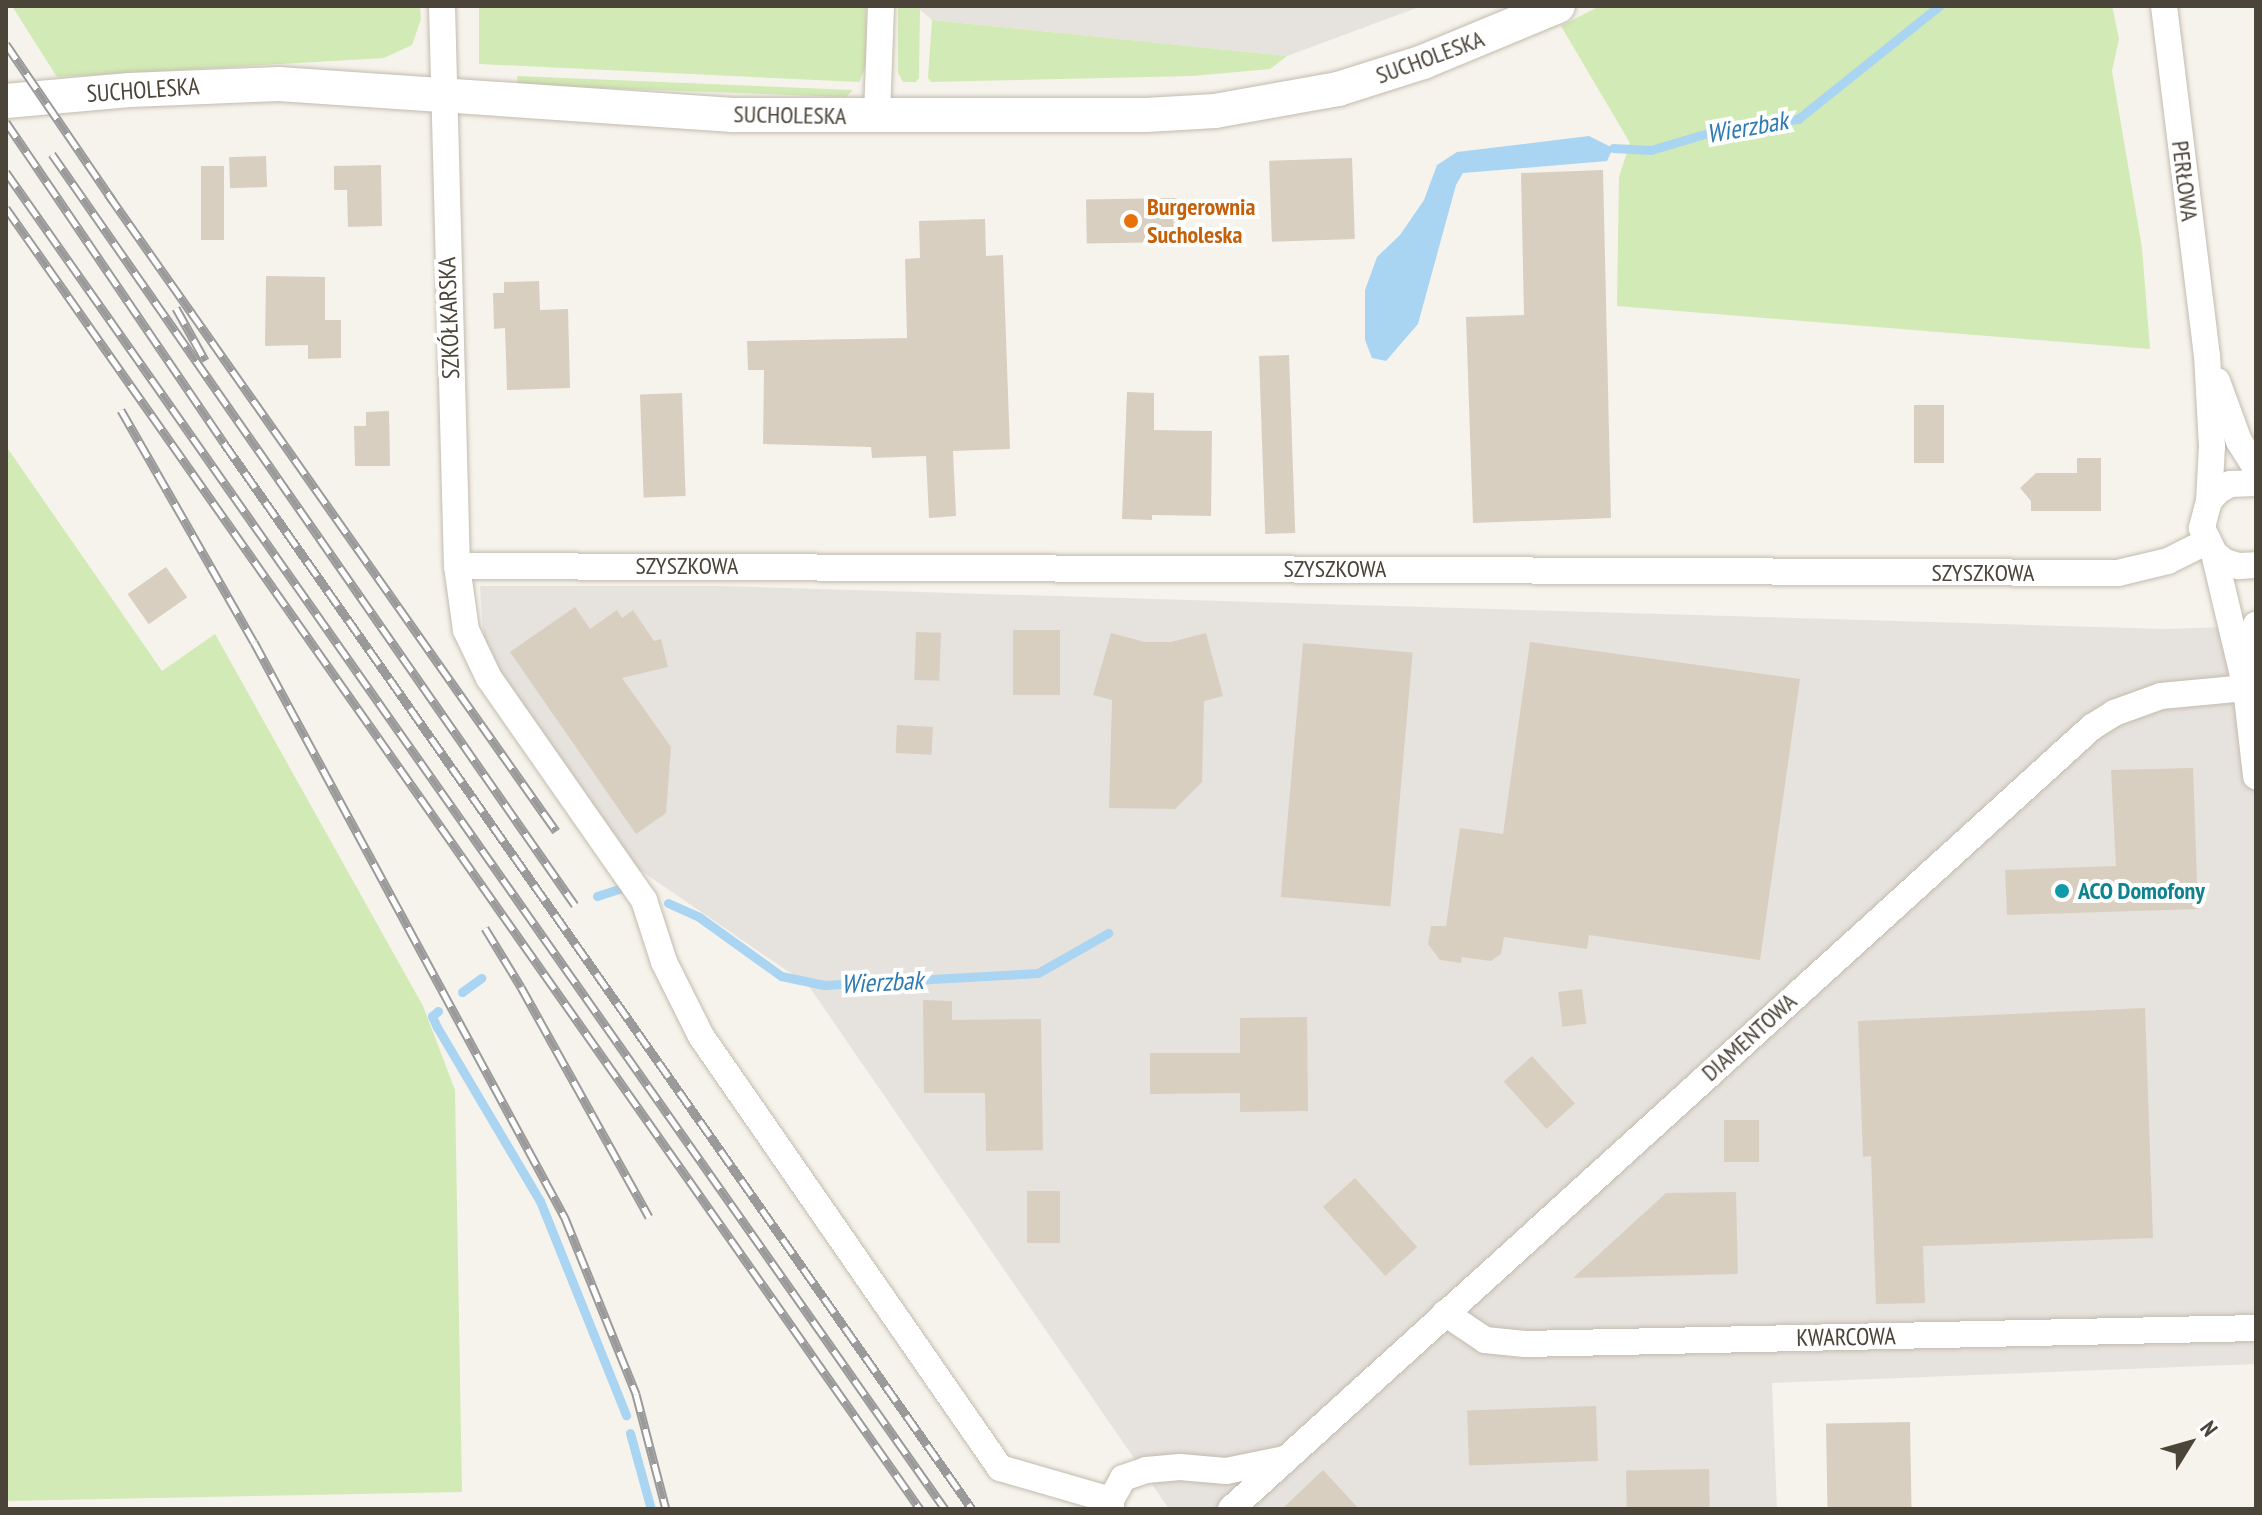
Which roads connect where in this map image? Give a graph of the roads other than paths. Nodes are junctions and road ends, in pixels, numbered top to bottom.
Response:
1 (442, 6) edge
2 (881, 6) edge
3 (1558, 6) edge
4 (2164, 6) edge
5 (442, 95) junction
6 (6, 101) edge
7 (877, 115) junction
8 (2207, 355) junction
9 (2256, 468) edge
10 (2256, 483) edge
11 (2209, 501) junction
12 (2210, 548) junction
13 (2256, 565) edge
14 (457, 566) junction
15 (2256, 625) edge
16 (2246, 688) junction
17 (2256, 776) edge
18 (1445, 1313) junction
19 (2256, 1328) edge
20 (1288, 1458) junction
21 (1111, 1504) edge
22 (1231, 1509) edge

1 - 5 street, SZKÓŁKARSKA
2 - 7 street
3 - 7 street, SUCHOLESKA
4 - 8 street, PERŁOWA
5 - 6 street, SUCHOLESKA
5 - 7 street, SUCHOLESKA
5 - 14 street, SZKÓŁKARSKA
8 - 9 street, PERŁOWA
8 - 11 street, PERŁOWA
10 - 11 street
11 - 12 street, PERŁOWA
12 - 13 street
12 - 14 street, SZYSZKOWA
12 - 16 street
14 - 21 street, SZKÓŁKARSKA
15 - 16 street
16 - 17 street
16 - 18 street, DIAMENTOWA
18 - 19 street, KWARCOWA
18 - 20 street, DIAMENTOWA
20 - 21 street
20 - 22 street, DIAMENTOWA

